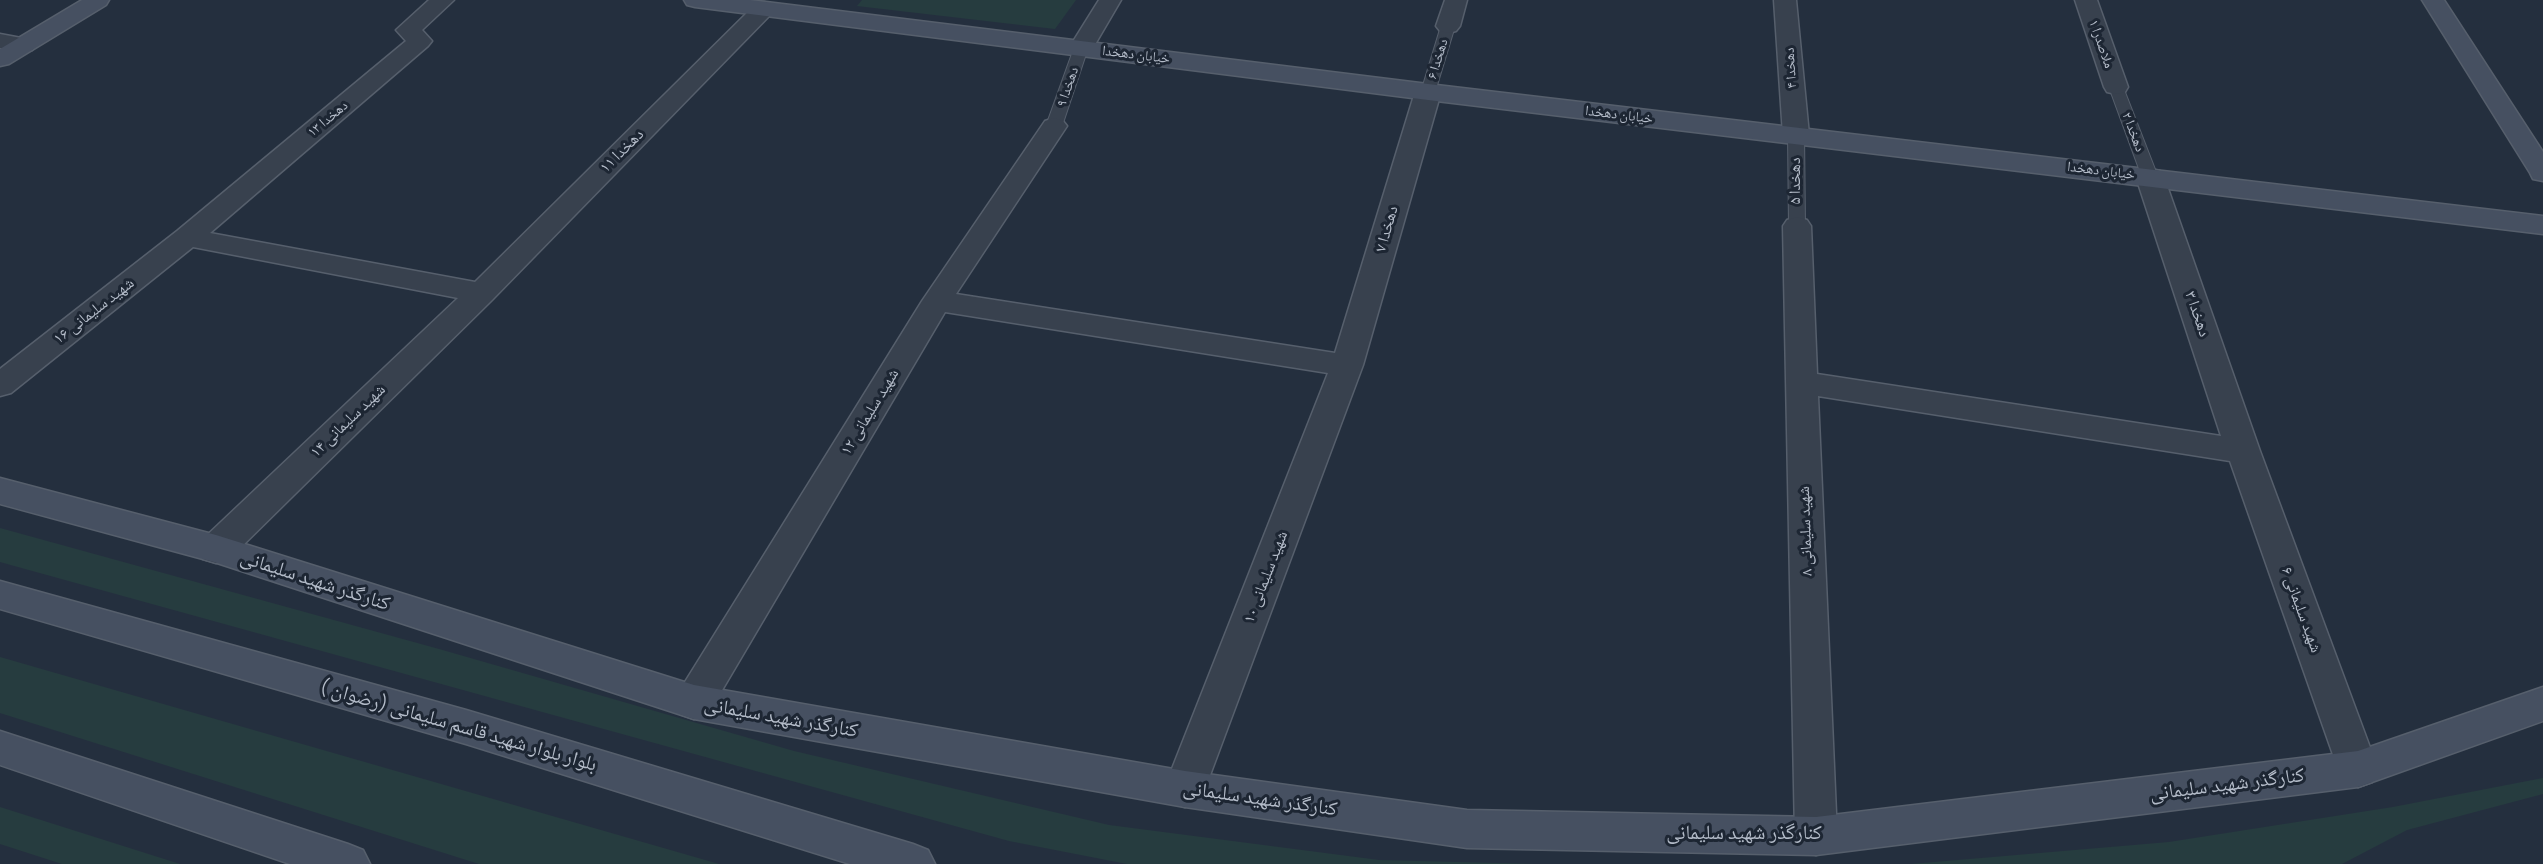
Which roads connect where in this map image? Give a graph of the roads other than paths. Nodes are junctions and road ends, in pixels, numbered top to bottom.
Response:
1 (98, 0) edge
2 (443, 0) edge
3 (695, 0) edge
4 (1110, 0) edge
5 (1456, 0) edge
6 (1785, 0) edge
7 (2086, 0) edge
8 (2433, 0) edge
9 (764, 9) junction
10 (1448, 26) joint
11 (0, 41) edge
12 (24, 45) junction
13 (1082, 48) junction
14 (0, 59) edge
15 (2116, 87) joint
16 (1428, 92) junction
17 (1054, 126) joint
18 (1796, 135) junction
19 (2543, 173) edge
20 (2150, 177) junction
21 (2543, 225) edge
22 (1797, 226) joint
23 (187, 237) junction
24 (481, 293) junction
25 (937, 302) junction
26 (1347, 365) junction
27 (1801, 382) junction
28 (0, 385) edge
29 (2243, 451) junction
30 (0, 491) edge
31 (216, 549) junction
32 (0, 595) edge
33 (694, 702) junction
34 (2543, 704) edge
35 (0, 748) edge
36 (2358, 769) junction
37 (1185, 789) junction
38 (1816, 836) junction
39 (348, 864) edge
40 (913, 864) edge

1 - 12 street
2 - 23 street, دهخدا ۱۳
3 - 9 street, خیابان دهخدا
4 - 13 street
5 - 10 street
6 - 18 street, دهخدا ۴
7 - 15 street, ملاصدرا ۱
8 - 19 street
9 - 13 street, خیابان دهخدا
9 - 24 street, دهخدا ۱۱
10 - 16 lane, دهخدا ۶
11 - 12 street
12 - 14 street
13 - 16 street, خیابان دهخدا
13 - 17 lane, دهخدا ۹
15 - 20 lane, دهخدا ۲
16 - 18 street, خیابان دهخدا
16 - 26 street, دهخدا ۷
17 - 25 street, شهید سلیمانی ۱۲
18 - 20 street, خیابان دهخدا
18 - 22 lane, دهخدا ۵
20 - 21 street, خیابان دهخدا
20 - 29 street, دهخدا ۳
22 - 27 street, شهید سلیمانی ۸
23 - 24 street
23 - 28 street, شهید سلیمانی ۱۶
24 - 31 street, شهید سلیمانی ۱۴
25 - 26 street
25 - 33 street, شهید سلیمانی ۱۲
26 - 37 street, شهید سلیمانی ۱۰
27 - 29 street
27 - 38 street, شهید سلیمانی ۸
29 - 36 street, شهید سلیمانی ۶
30 - 31 street, کنارگذر شهید سلیمانی
31 - 33 street, کنارگذر شهید سلیمانی
32 - 40 street, بلوار بلوار شهید قاسم سلیمانی (رضوان )
33 - 37 street, کنارگذر شهید سلیمانی
34 - 36 street, کنارگذر شهید سلیمانی
35 - 39 street
36 - 38 street, کنارگذر شهید سلیمانی
37 - 38 street, کنارگذر شهید سلیمانی

